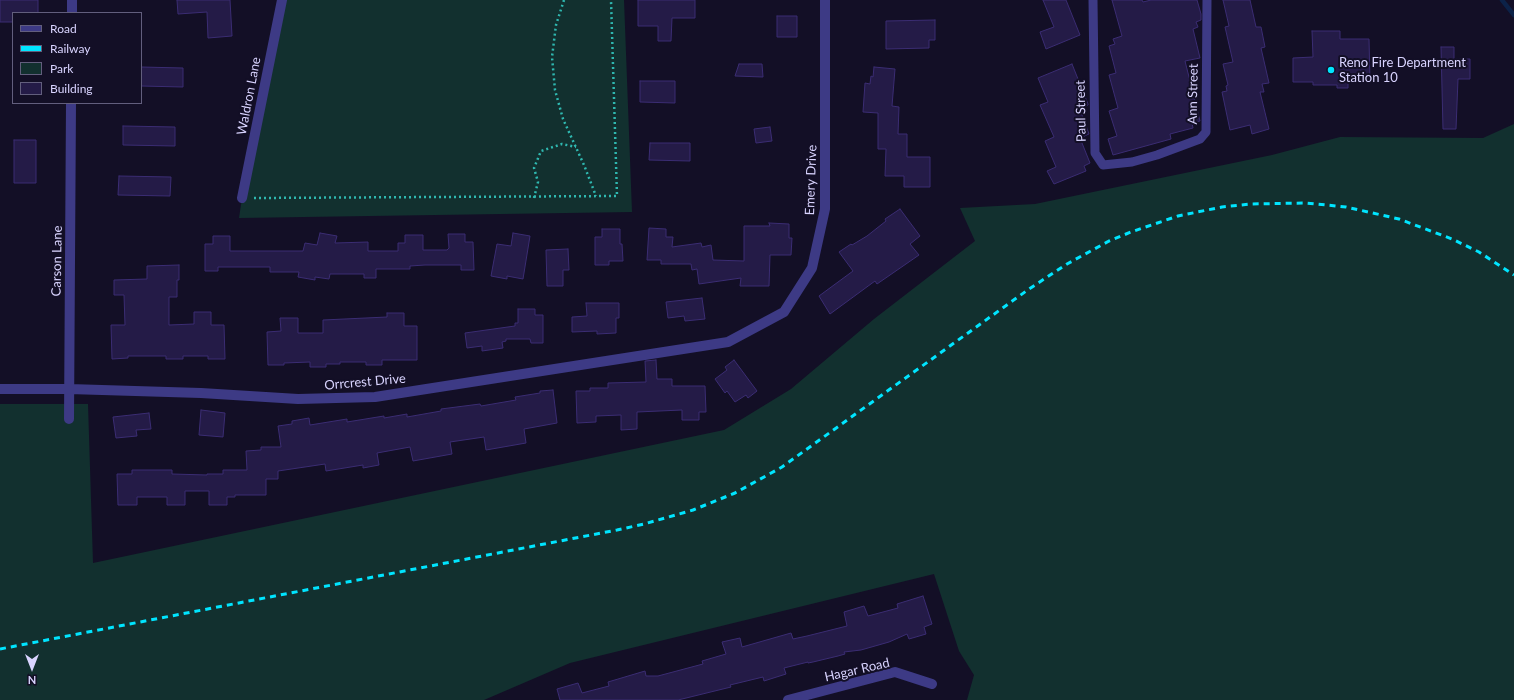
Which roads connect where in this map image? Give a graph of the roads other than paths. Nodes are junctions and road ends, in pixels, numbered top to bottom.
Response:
1 (72, 0) edge
2 (282, 0) edge
3 (825, 0) edge
4 (1092, 0) edge
5 (1207, 0) edge
6 (72, 12) edge
7 (71, 104) edge
8 (1157, 155) joint
9 (242, 198) road end
10 (728, 342) joint
11 (69, 388) junction
12 (0, 389) edge
13 (70, 419) dead end
14 (932, 684) dead end
15 (788, 700) edge

1 - 6 street
2 - 9 street, Waldron Lane
3 - 10 street, Emery Drive
4 - 8 lane, Paul Street
5 - 8 lane, Ann Street
7 - 11 street, Carson Lane
10 - 11 street, Orrcrest Drive
11 - 12 street, Orrcrest Drive
11 - 13 street, Carson Lane
14 - 15 street, Hagar Road

